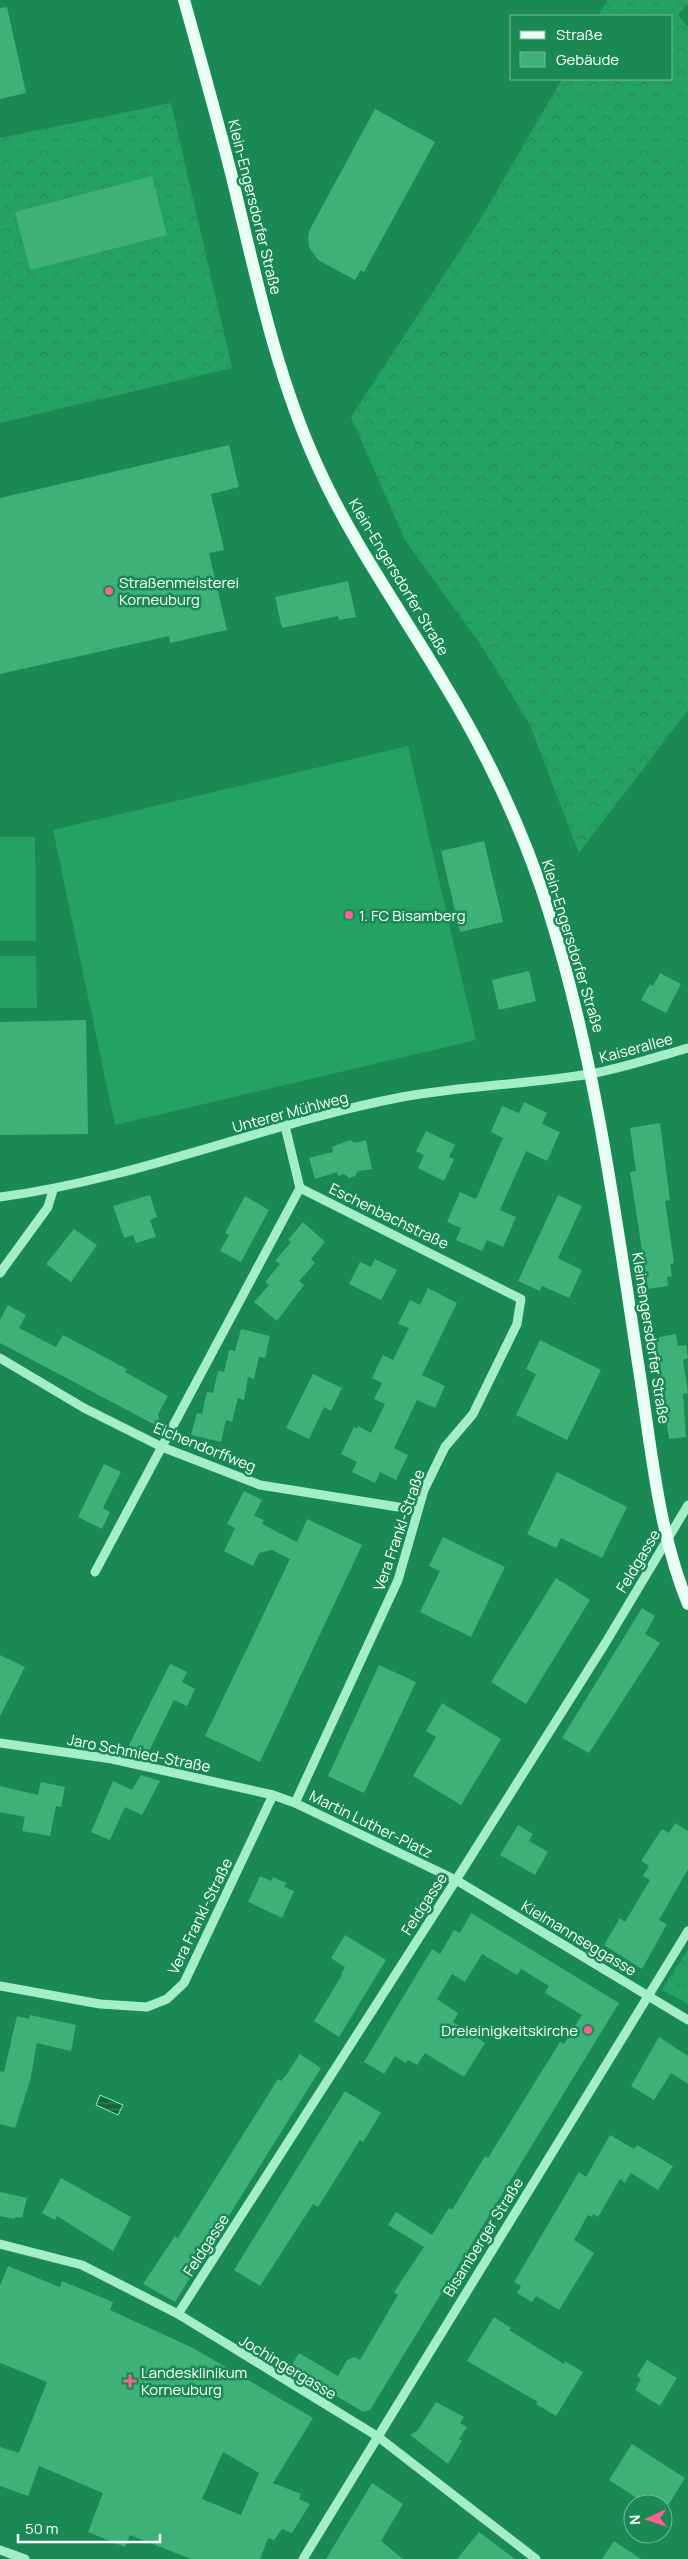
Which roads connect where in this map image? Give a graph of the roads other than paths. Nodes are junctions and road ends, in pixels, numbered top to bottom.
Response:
1 (184, 0) edge
2 (688, 1048) edge
3 (591, 1074) junction
4 (285, 1126) junction
5 (300, 1188) junction
6 (52, 1190) junction
7 (0, 1197) edge
8 (0, 1273) edge
9 (521, 1299) joint
10 (0, 1358) edge
11 (162, 1447) junction
12 (688, 1505) edge
13 (417, 1510) junction
14 (666, 1540) junction
15 (95, 1572) dead end
16 (688, 1604) edge
17 (0, 1743) edge
18 (273, 1795) junction
19 (295, 1803) junction
20 (456, 1880) junction
21 (688, 1930) edge
22 (0, 1986) edge
23 (649, 1995) junction
24 (688, 2020) edge
25 (0, 2244) edge
26 (178, 2314) junction
27 (376, 2436) junction
28 (0, 2550) edge
29 (25, 2559) edge
30 (303, 2559) edge
31 (536, 2559) edge

1 - 3 main road, Klein-Engersdorfer Straße
2 - 3 street, Kaiserallee
3 - 4 street, Unterer Mühlweg
3 - 14 main road, Kleinengersdorfer Straße
4 - 5 street
4 - 6 street, Unterer Mühlweg
5 - 9 street, Eschenbachstraße
5 - 11 street
6 - 7 street, Unterer Mühlweg
6 - 8 street
9 - 13 street, Vera Frankl-Straße
10 - 11 street, Eichendorffweg
11 - 13 street, Eichendorffweg
11 - 15 street
12 - 14 street, Feldgasse
13 - 19 street, Vera Frankl-Straße
14 - 16 main road, Kleinengersdorfer Straße
14 - 20 street, Feldgasse
17 - 18 street, Jaro Schmied-Straße
18 - 19 street, Martin Luther-Platz
18 - 22 street, Vera Frankl-Straße
19 - 20 street, Martin Luther-Platz
20 - 23 street, Kielmannseggasse
20 - 26 street, Feldgasse
21 - 23 street, Bisamberger Straße
23 - 24 street, Kielmannseggasse
23 - 27 street, Bisamberger Straße
25 - 26 street, Jochingergasse
26 - 27 street, Jochingergasse
27 - 30 street, Bisamberger Straße
27 - 31 street, Jochingergasse
28 - 29 street

